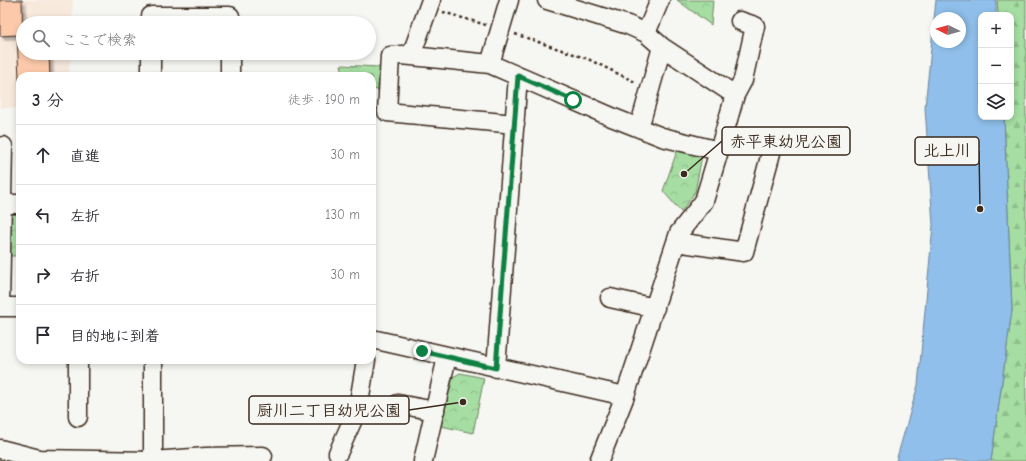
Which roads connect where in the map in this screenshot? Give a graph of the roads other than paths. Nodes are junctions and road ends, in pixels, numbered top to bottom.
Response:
1 (509, 0) edge
2 (548, 0) edge
3 (660, 0) edge
4 (437, 6) edge
5 (151, 16) edge
6 (230, 16) edge
7 (740, 21) dead end
8 (646, 33) junction
9 (662, 46) junction
10 (411, 56) junction
11 (151, 60) edge
12 (230, 60) edge
13 (490, 64) junction
14 (151, 72) edge
15 (230, 72) edge
16 (518, 76) junction
17 (735, 95) junction
18 (514, 124) junction
19 (639, 128) junction
20 (3, 146) dead end
21 (719, 151) junction
22 (771, 153) dead end
23 (1, 204) junction
24 (16, 204) edge
25 (676, 242) junction
26 (610, 298) dead end
27 (0, 307) edge
28 (16, 307) edge
29 (655, 308) junction
30 (376, 341) edge
31 (447, 357) junction
32 (78, 364) edge
33 (153, 364) edge
34 (365, 364) edge
35 (496, 368) junction
36 (625, 396) junction
37 (398, 404) dead end
38 (435, 411) junction
39 (78, 416) dead end
40 (0, 449) edge
41 (338, 453) dead end
42 (263, 456) dead end
43 (153, 461) edge
44 (423, 461) edge
45 (599, 461) edge

1 - 13 street
2 - 8 street
3 - 8 street
4 - 10 street
5 - 6 street
7 - 17 street
8 - 9 street
9 - 17 street
9 - 19 street
10 - 13 street
10 - 18 street
11 - 14 street
12 - 15 street
13 - 16 street
16 - 18 street
16 - 19 street
17 - 21 street
18 - 35 street
19 - 21 street
20 - 23 street
21 - 25 street
22 - 25 street
23 - 24 street
23 - 27 street
25 - 29 street
26 - 29 street
27 - 28 street
29 - 36 street
30 - 31 street
31 - 35 street
31 - 38 street
32 - 39 street
33 - 43 street
34 - 41 street
35 - 36 street
36 - 45 street
37 - 38 street
38 - 44 street
40 - 43 street
42 - 43 street

